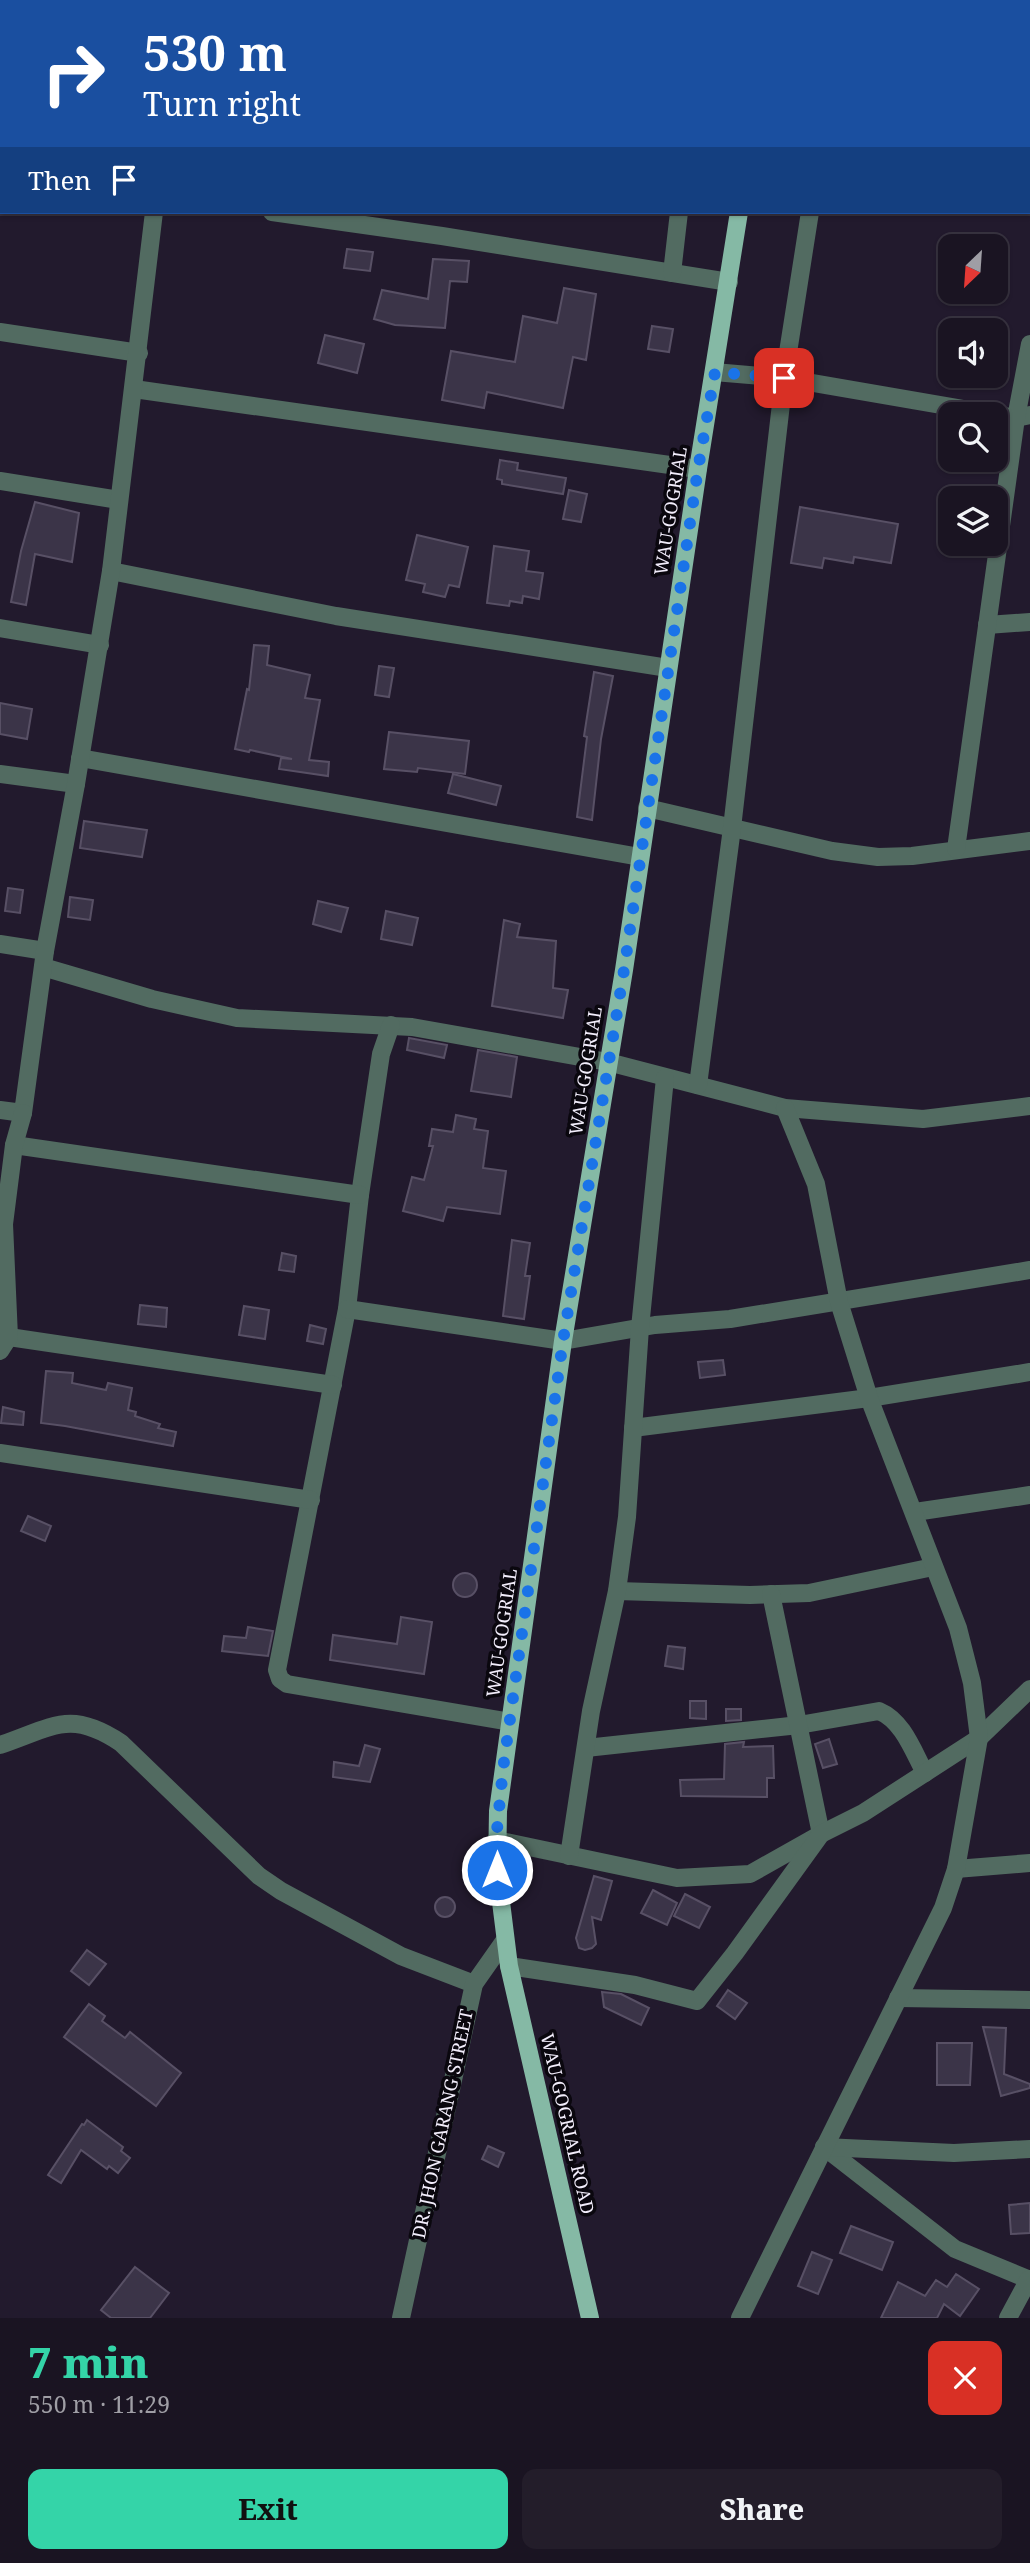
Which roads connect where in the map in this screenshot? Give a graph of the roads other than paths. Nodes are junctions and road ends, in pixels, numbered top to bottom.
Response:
1 (154, 214) edge
2 (286, 214) edge
3 (679, 214) edge
4 (739, 214) edge
5 (810, 214) edge
6 (672, 273) junction
7 (729, 282) junction
8 (0, 332) edge
9 (1030, 344) edge
10 (138, 353) junction
11 (715, 372) junction
12 (784, 378) junction
13 (134, 389) junction
14 (1023, 416) edge
15 (698, 469) junction
16 (0, 481) edge
17 (119, 500) junction
18 (111, 571) junction
19 (1030, 622) edge
20 (987, 625) junction
21 (0, 628) edge
22 (100, 645) junction
23 (668, 668) junction
24 (80, 758) junction
25 (0, 774) edge
26 (76, 784) junction
27 (647, 808) junction
28 (732, 828) junction
29 (1030, 841) edge
30 (956, 849) junction
31 (640, 857) junction
32 (0, 944) edge
33 (44, 959) junction
34 (391, 1025) junction
35 (608, 1062) junction
36 (666, 1078) junction
37 (698, 1085) junction
38 (1030, 1106) edge
39 (785, 1108) junction
40 (0, 1110) edge
41 (23, 1113) junction
42 (14, 1145) junction
43 (360, 1195) junction
44 (2, 1224) edge
45 (1030, 1270) edge
46 (839, 1302) junction
47 (347, 1308) junction
48 (640, 1328) junction
49 (563, 1341) junction
50 (4, 1344) edge
51 (1030, 1372) edge
52 (332, 1385) junction
53 (869, 1398) junction
54 (633, 1427) junction
55 (0, 1453) edge
56 (1030, 1495) edge
57 (311, 1500) junction
58 (915, 1512) junction
59 (933, 1567) junction
60 (617, 1591) junction
61 (771, 1594) junction
62 (1030, 1689) edge
63 (510, 1722) junction
64 (799, 1724) junction
65 (979, 1738) junction
66 (0, 1745) edge
67 (586, 1748) junction
68 (925, 1773) junction
69 (821, 1834) junction
70 (496, 1840) junction
71 (569, 1857) junction
72 (1030, 1863) edge
73 (956, 1869) junction
74 (505, 1940) junction
75 (509, 1966) junction
76 (474, 1984) junction
77 (898, 1998) junction
78 (1030, 2000) edge
79 (824, 2147) junction
80 (1030, 2150) edge
81 (1030, 2280) edge
82 (401, 2318) edge
83 (590, 2318) edge
84 (740, 2318) edge
85 (1008, 2318) edge

1 - 10 street
2 - 6 street
3 - 6 street
4 - 7 main road, WAU-GOGRIAL
5 - 12 street
6 - 7 street
7 - 11 main road, WAU-GOGRIAL
8 - 10 street
9 - 14 street
10 - 13 street
11 - 12 street
11 - 15 main road, WAU-GOGRIAL
12 - 14 street
12 - 28 street
13 - 15 street
13 - 17 street
14 - 20 street
15 - 23 main road, WAU-GOGRIAL
16 - 17 street
17 - 18 street
18 - 22 street
18 - 23 street
19 - 20 street
20 - 30 street
21 - 22 street
22 - 24 street
23 - 27 main road, WAU-GOGRIAL
24 - 26 street
24 - 31 street
25 - 26 street
26 - 33 street
27 - 28 street
27 - 31 main road, WAU-GOGRIAL
28 - 30 street
28 - 37 street
29 - 30 street
31 - 35 main road, WAU-GOGRIAL
32 - 33 street
33 - 34 street
33 - 41 street
34 - 35 street
34 - 43 street
35 - 36 street
35 - 49 main road, WAU-GOGRIAL
36 - 37 street
36 - 48 street
37 - 39 street
38 - 39 street
39 - 46 street
40 - 41 street
41 - 42 street
42 - 43 street
42 - 44 street
43 - 47 street
44 - 50 street
45 - 46 street
46 - 48 street
46 - 53 street
47 - 49 street
47 - 52 street
48 - 49 street
48 - 54 street
49 - 63 main road, WAU-GOGRIAL
50 - 52 street
51 - 53 street
52 - 57 street
53 - 54 street
53 - 58 street
54 - 60 street
55 - 57 street
56 - 58 street
57 - 63 street
58 - 59 street
59 - 61 street
59 - 65 street
60 - 61 street
60 - 67 street
61 - 64 street
62 - 65 street
63 - 70 main road, WAU-GOGRIAL
64 - 67 street
64 - 68 street
64 - 69 street
65 - 68 street
65 - 73 street
66 - 76 street
67 - 71 street
68 - 69 street
69 - 71 street
69 - 75 street
70 - 71 street
70 - 74 main road, WAU-GOGRIAL
72 - 73 street
73 - 77 street
74 - 75 main road, WAU-GOGRIAL ROAD
74 - 76 street, DR. JHON GARANG STREET
75 - 83 main road, WAU-GOGRIAL ROAD
76 - 82 street, DR. JHON GARANG STREET
77 - 78 street
77 - 79 street
79 - 80 street
79 - 81 street
79 - 84 street
81 - 85 street

